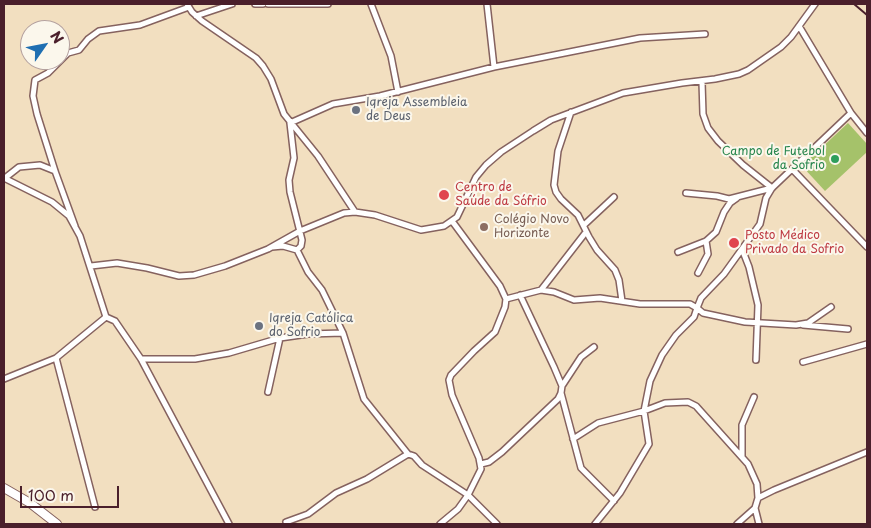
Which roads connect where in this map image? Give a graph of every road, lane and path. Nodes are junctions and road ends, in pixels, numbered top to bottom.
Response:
1 (232, 4) edge
2 (255, 4) edge
3 (263, 4) edge
4 (268, 4) edge
5 (328, 4) edge
6 (372, 4) edge
7 (487, 4) edge
8 (815, 4) edge
9 (188, 5) edge
10 (196, 16) junction
11 (798, 26) junction
12 (705, 34) dead end
13 (494, 67) junction
14 (702, 82) junction
15 (398, 92) junction
16 (570, 112) junction
17 (851, 113) junction
18 (290, 123) junction
19 (867, 133) edge
20 (792, 169) junction
21 (55, 171) junction
22 (4, 178) edge
23 (772, 188) junction
24 (686, 193) dead end
25 (614, 197) dead end
26 (738, 198) junction
27 (355, 212) junction
28 (452, 221) junction
29 (584, 225) junction
30 (75, 226) junction
31 (300, 231) junction
32 (586, 232) junction
33 (706, 241) junction
34 (867, 247) edge
35 (268, 249) junction
36 (742, 249) junction
37 (296, 250) junction
38 (678, 252) dead end
39 (91, 266) junction
40 (698, 273) dead end
41 (541, 290) junction
42 (520, 295) junction
43 (506, 299) junction
44 (622, 301) junction
45 (831, 307) dead end
46 (697, 308) junction
47 (106, 317) junction
48 (759, 322) junction
49 (796, 325) junction
50 (848, 329) dead end
51 (343, 333) junction
52 (280, 338) junction
53 (867, 344) edge
54 (594, 347) dead end
55 (56, 358) junction
56 (140, 359) junction
57 (756, 360) dead end
58 (803, 362) dead end
59 (4, 379) edge
60 (561, 389) junction
61 (268, 392) dead end
62 (754, 397) dead end
63 (644, 411) junction
64 (574, 439) junction
65 (867, 452) edge
66 (408, 454) junction
67 (742, 457) junction
68 (481, 464) junction
69 (4, 488) edge
70 (468, 495) junction
71 (758, 498) junction
72 (614, 501) junction
73 (95, 506) dead end
74 (755, 508) junction
75 (286, 522) dead end
76 (58, 524) edge
77 (229, 524) edge
78 (440, 524) edge
79 (497, 524) edge
80 (595, 524) edge
81 (737, 524) edge
82 (759, 524) edge

1 - 10 street
2 - 3 street
4 - 5 street
6 - 15 street
7 - 13 street
8 - 11 street
9 - 10 street
9 - 21 street
10 - 18 street
11 - 14 street
11 - 17 street
12 - 13 street
13 - 15 street
14 - 16 street
14 - 23 street
15 - 18 street
16 - 28 street
16 - 29 street
17 - 19 street
17 - 20 street
18 - 27 street
18 - 31 street
20 - 23 street
20 - 34 street
21 - 22 street
21 - 30 street
22 - 30 street
23 - 26 street
23 - 36 street
24 - 26 street
25 - 29 street
26 - 33 street
27 - 28 street
27 - 31 street
28 - 43 street
29 - 32 street
30 - 39 street
31 - 35 street
31 - 37 street
32 - 41 street
32 - 44 street
33 - 38 street
33 - 40 street
35 - 37 street
35 - 39 street
36 - 46 street
36 - 48 street
37 - 51 street
39 - 47 street
41 - 42 street
41 - 44 street
42 - 43 street
42 - 60 street
43 - 68 street
44 - 46 street
45 - 49 street
46 - 48 street
46 - 63 street
47 - 55 street
47 - 56 street
48 - 49 street
48 - 57 street
49 - 50 street
51 - 52 street
51 - 66 street
52 - 56 street
52 - 61 street
53 - 58 street
54 - 60 street
55 - 59 street
55 - 73 street
56 - 77 street
60 - 64 street
60 - 68 street
62 - 67 street
63 - 64 street
63 - 67 street
63 - 72 street
64 - 72 street
65 - 71 street
66 - 70 street
66 - 75 street
67 - 71 street
68 - 70 street
69 - 76 street
70 - 78 street
70 - 79 street
71 - 74 street
72 - 80 street
74 - 81 street
74 - 82 street

